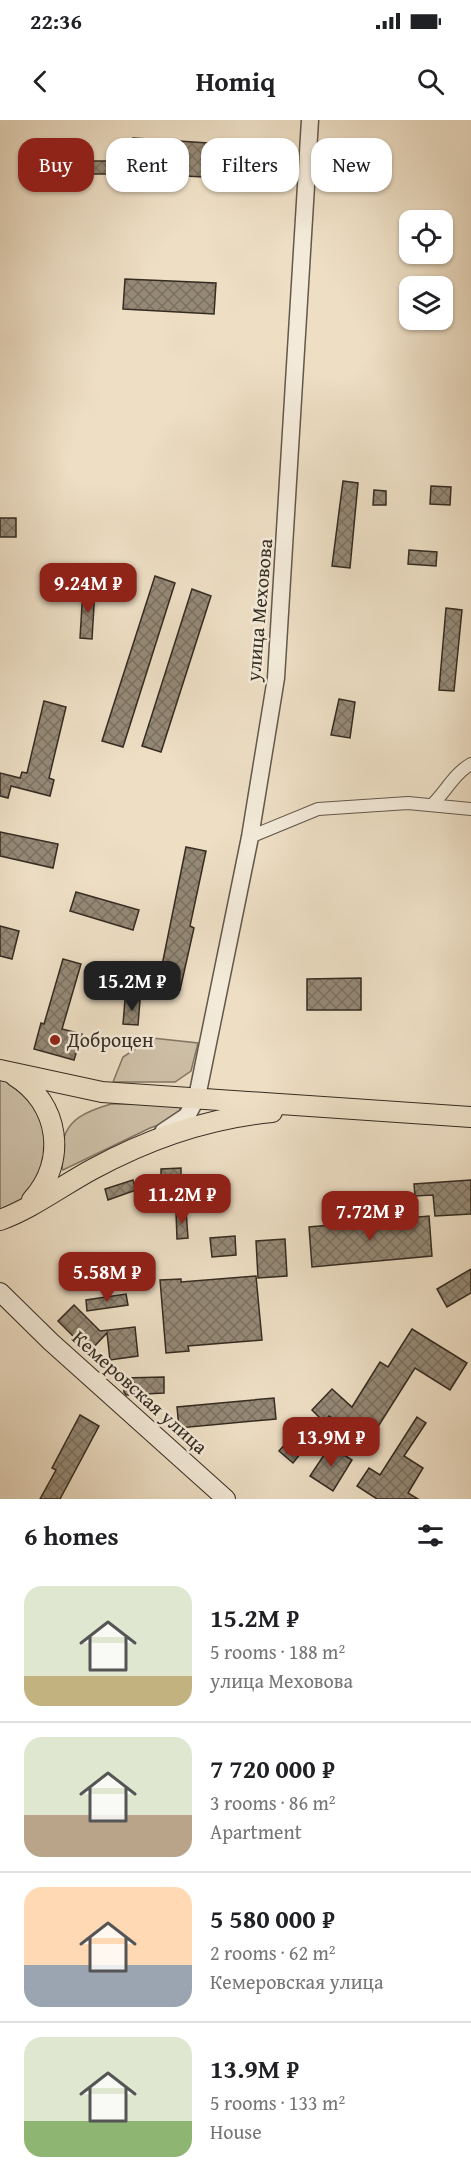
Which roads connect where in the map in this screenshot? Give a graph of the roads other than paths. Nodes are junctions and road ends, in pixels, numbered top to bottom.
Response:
1 (310, 120) edge
2 (471, 764) edge
3 (433, 804) junction
4 (471, 809) edge
5 (250, 837) junction
6 (3, 1071) edge
7 (197, 1097) junction
8 (362, 1110) junction
9 (471, 1117) edge
10 (147, 1142) junction
11 (19, 1211) junction
12 (0, 1220) edge
13 (0, 1292) edge
14 (226, 1499) edge

1 - 5 street, улица Меховова
2 - 3 street
3 - 4 street
3 - 5 street
5 - 7 street, улица Меховова
6 - 7 main road
6 - 11 main road
7 - 8 main road
7 - 10 street
8 - 9 main road
8 - 10 main road
10 - 11 main road
11 - 12 main road
13 - 14 main road, Кемеровская улица

